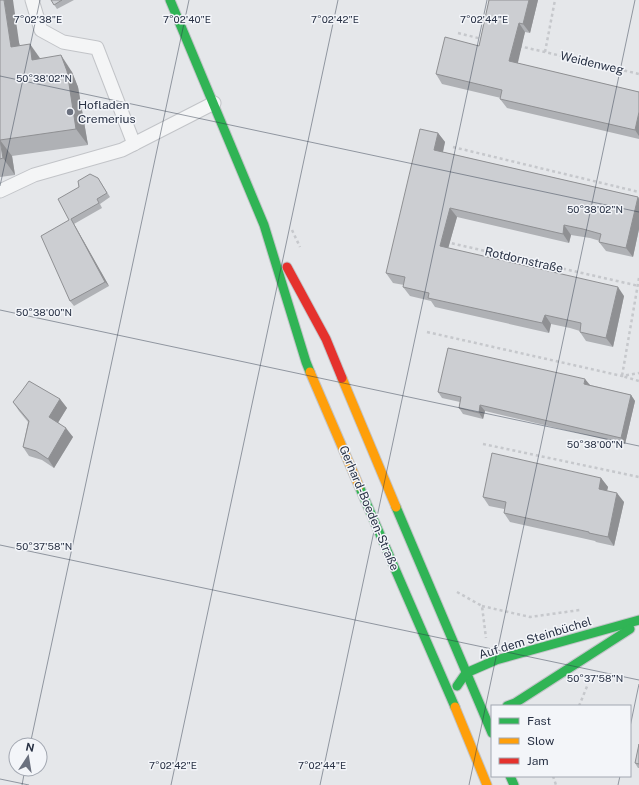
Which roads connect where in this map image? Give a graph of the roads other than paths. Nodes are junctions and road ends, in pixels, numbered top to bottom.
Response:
1 (32, 0) edge
2 (170, 0) edge
3 (214, 103) junction
4 (134, 144) junction
5 (0, 191) edge
6 (264, 225) junction
7 (639, 620) edge
8 (639, 623) edge
9 (466, 673) junction
10 (450, 698) junction
11 (510, 705) edge
12 (456, 710) junction
13 (488, 714) edge
14 (491, 728) edge
15 (487, 785) edge

1 - 4 lane
2 - 3 main road, Gerhard-Boeden-Straße
3 - 4 lane
3 - 6 main road, Gerhard-Boeden-Straße
4 - 5 lane
6 - 9 main road, Gerhard-Boeden-Straße
6 - 10 main road, Gerhard-Boeden-Straße
7 - 9 main road, Auf dem Steinbüchel
8 - 11 main road
9 - 10 main road
9 - 13 main road, Gerhard-Boeden-Straße
10 - 12 main road, Gerhard-Boeden-Straße
12 - 13 main road
12 - 15 main road, Gerhard-Boeden-Straße
13 - 14 main road, Gerhard-Boeden-Straße

